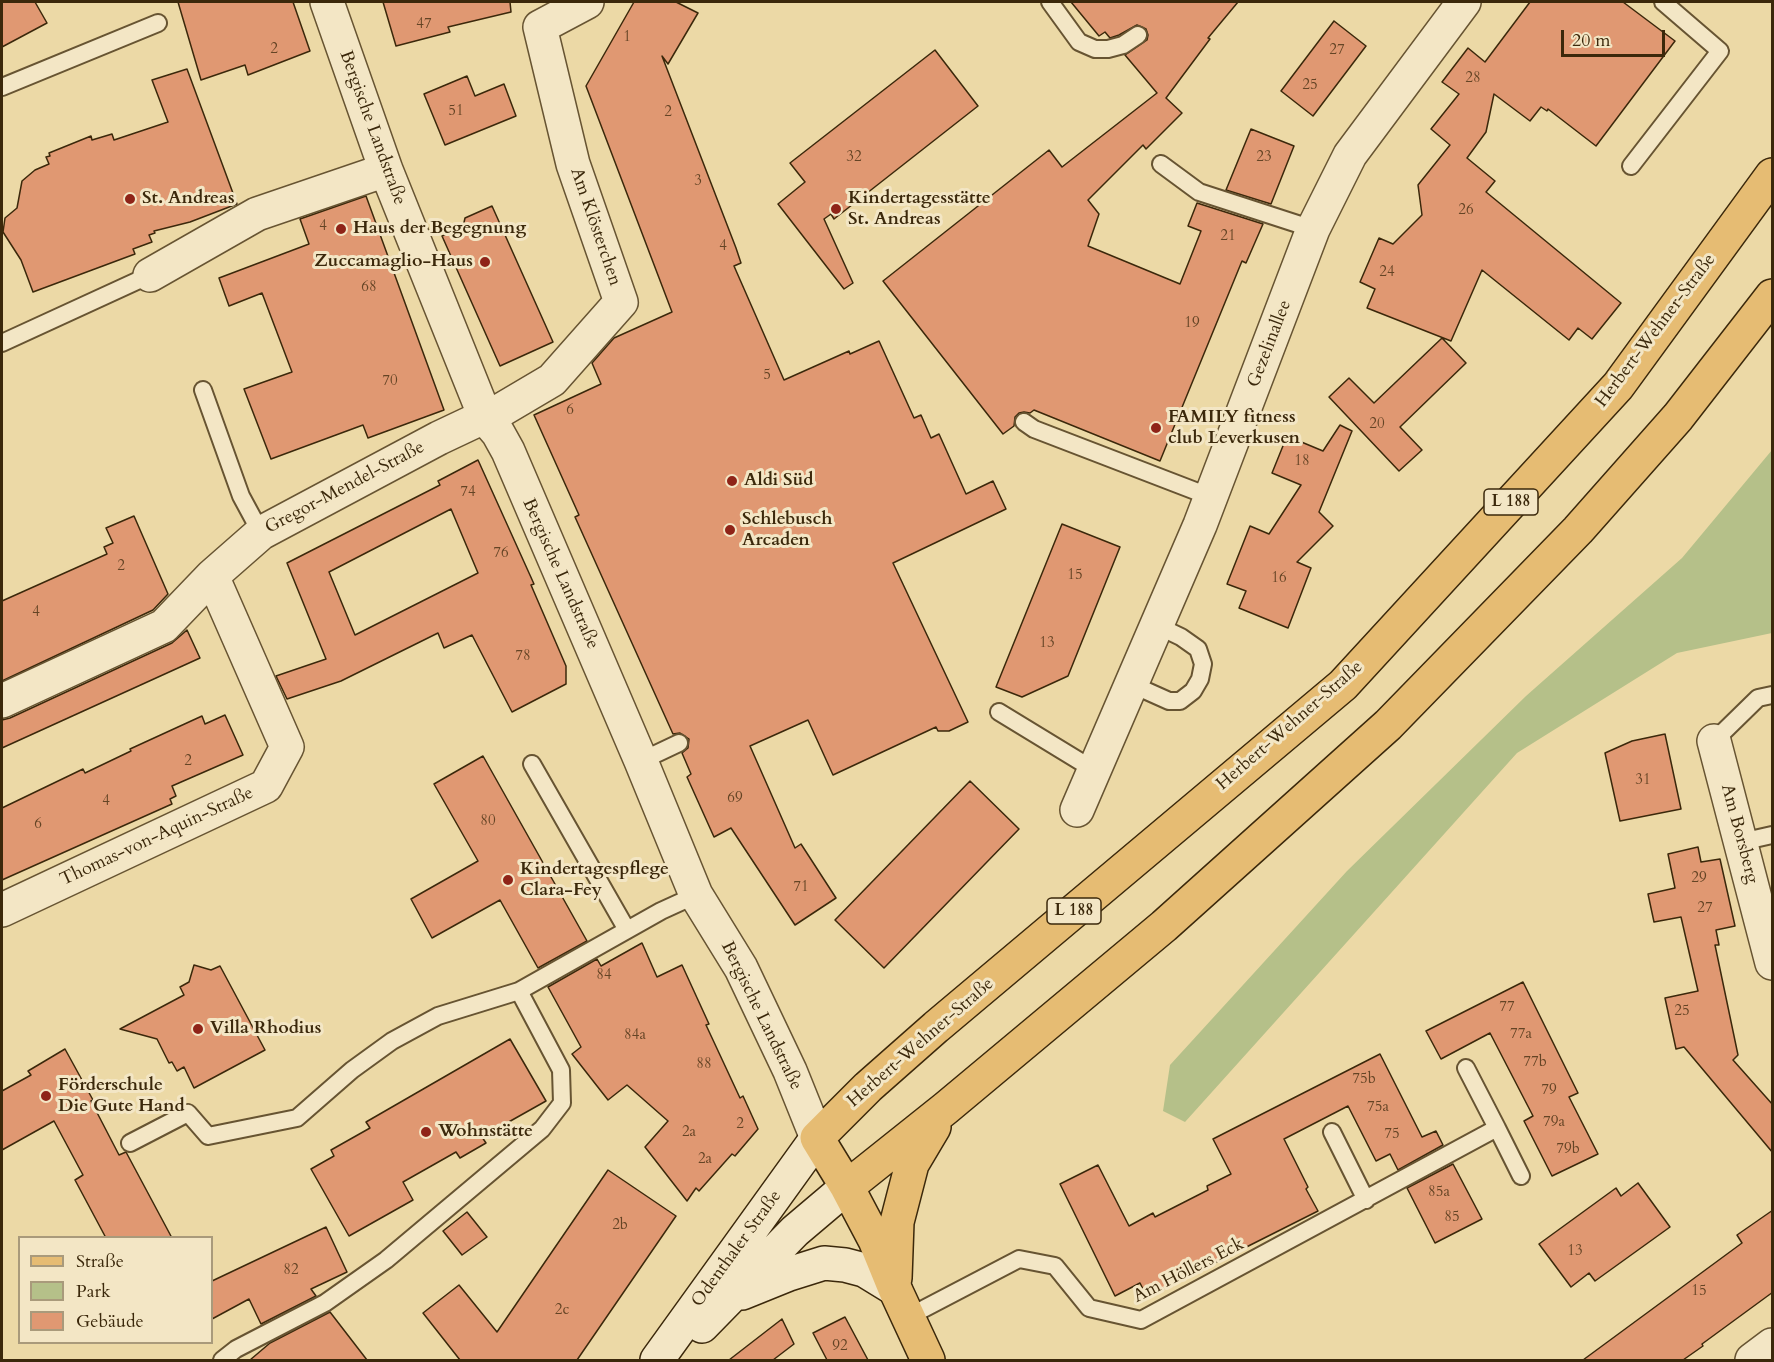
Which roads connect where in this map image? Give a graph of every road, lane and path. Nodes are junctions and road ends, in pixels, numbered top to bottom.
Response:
1 (327, 2) edge
2 (587, 2) edge
3 (1050, 2) edge
4 (1464, 2) edge
5 (1663, 2) edge
6 (158, 23) dead end
7 (1138, 35) dead end
8 (2, 87) edge
9 (1161, 164) dead end
10 (1631, 166) dead end
11 (386, 170) junction
12 (1773, 175) edge
13 (1313, 229) junction
14 (150, 275) joint
15 (1773, 296) edge
16 (2, 343) edge
17 (203, 390) dead end
18 (486, 419) junction
19 (1024, 422) dead end
20 (1211, 497) junction
21 (261, 533) junction
22 (212, 576) junction
23 (1158, 626) junction
24 (1131, 684) junction
25 (1773, 695) edge
26 (2, 700) edge
27 (999, 712) dead end
28 (1714, 741) joint
29 (679, 743) dead end
30 (641, 761) junction
31 (532, 764) dead end
32 (1094, 767) junction
33 (1077, 810) dead end
34 (1773, 835) edge
35 (1741, 842) junction
36 (696, 894) junction
37 (2, 910) edge
38 (627, 930) junction
39 (1773, 963) edge
40 (519, 991) junction
41 (1466, 1068) dead end
42 (946, 1108) junction
43 (1497, 1128) junction
44 (1332, 1132) dead end
45 (817, 1138) junction
46 (130, 1143) dead end
47 (1521, 1176) dead end
48 (847, 1186) junction
49 (1366, 1200) junction
50 (729, 1299) junction
51 (901, 1303) junction
52 (1773, 1345) edge
53 (222, 1360) edge
54 (657, 1360) edge
55 (666, 1360) edge
56 (928, 1360) edge
57 (1752, 1360) edge

1 - 11 street, Bergische Landstraße
2 - 18 street, Am Klösterchen
3 - 7 lane
4 - 13 street, Gezelinallee
5 - 10 lane
6 - 8 lane
9 - 13 lane
11 - 14 street
11 - 18 street, Bergische Landstraße
12 - 45 main road, Herbert-Wehner-Straße / L 188
13 - 20 street, Gezelinallee
14 - 16 lane
15 - 42 main road
17 - 21 lane
18 - 21 street, Gregor-Mendel-Straße
18 - 30 street, Bergische Landstraße
19 - 20 lane
20 - 23 street, Gezelinallee
21 - 22 street, Gregor-Mendel-Straße
22 - 26 street, Gregor-Mendel-Straße
22 - 37 street, Thomas-von-Aquin-Straße
23 - 24 street, Gezelinallee
23 - 24 lane
24 - 32 street, Gezelinallee
25 - 28 lane
27 - 32 lane
28 - 35 street, Am Borsberg
29 - 30 lane
30 - 36 street, Bergische Landstraße
31 - 38 lane
32 - 33 street, Gezelinallee
34 - 35 lane
35 - 39 street, Am Borsberg
36 - 38 lane
36 - 45 street, Bergische Landstraße
38 - 40 lane
40 - 46 lane
40 - 53 lane
41 - 43 lane
42 - 48 main road
42 - 51 main road
43 - 47 lane
43 - 49 lane, Am Höllers Eck
44 - 49 lane
45 - 48 main road
45 - 54 street, Odenthaler Straße
48 - 50 street, Odenthaler Straße
48 - 51 main road
49 - 51 lane, Am Höllers Eck
50 - 51 street
50 - 55 street, Odenthaler Straße
51 - 56 main road
52 - 57 street

